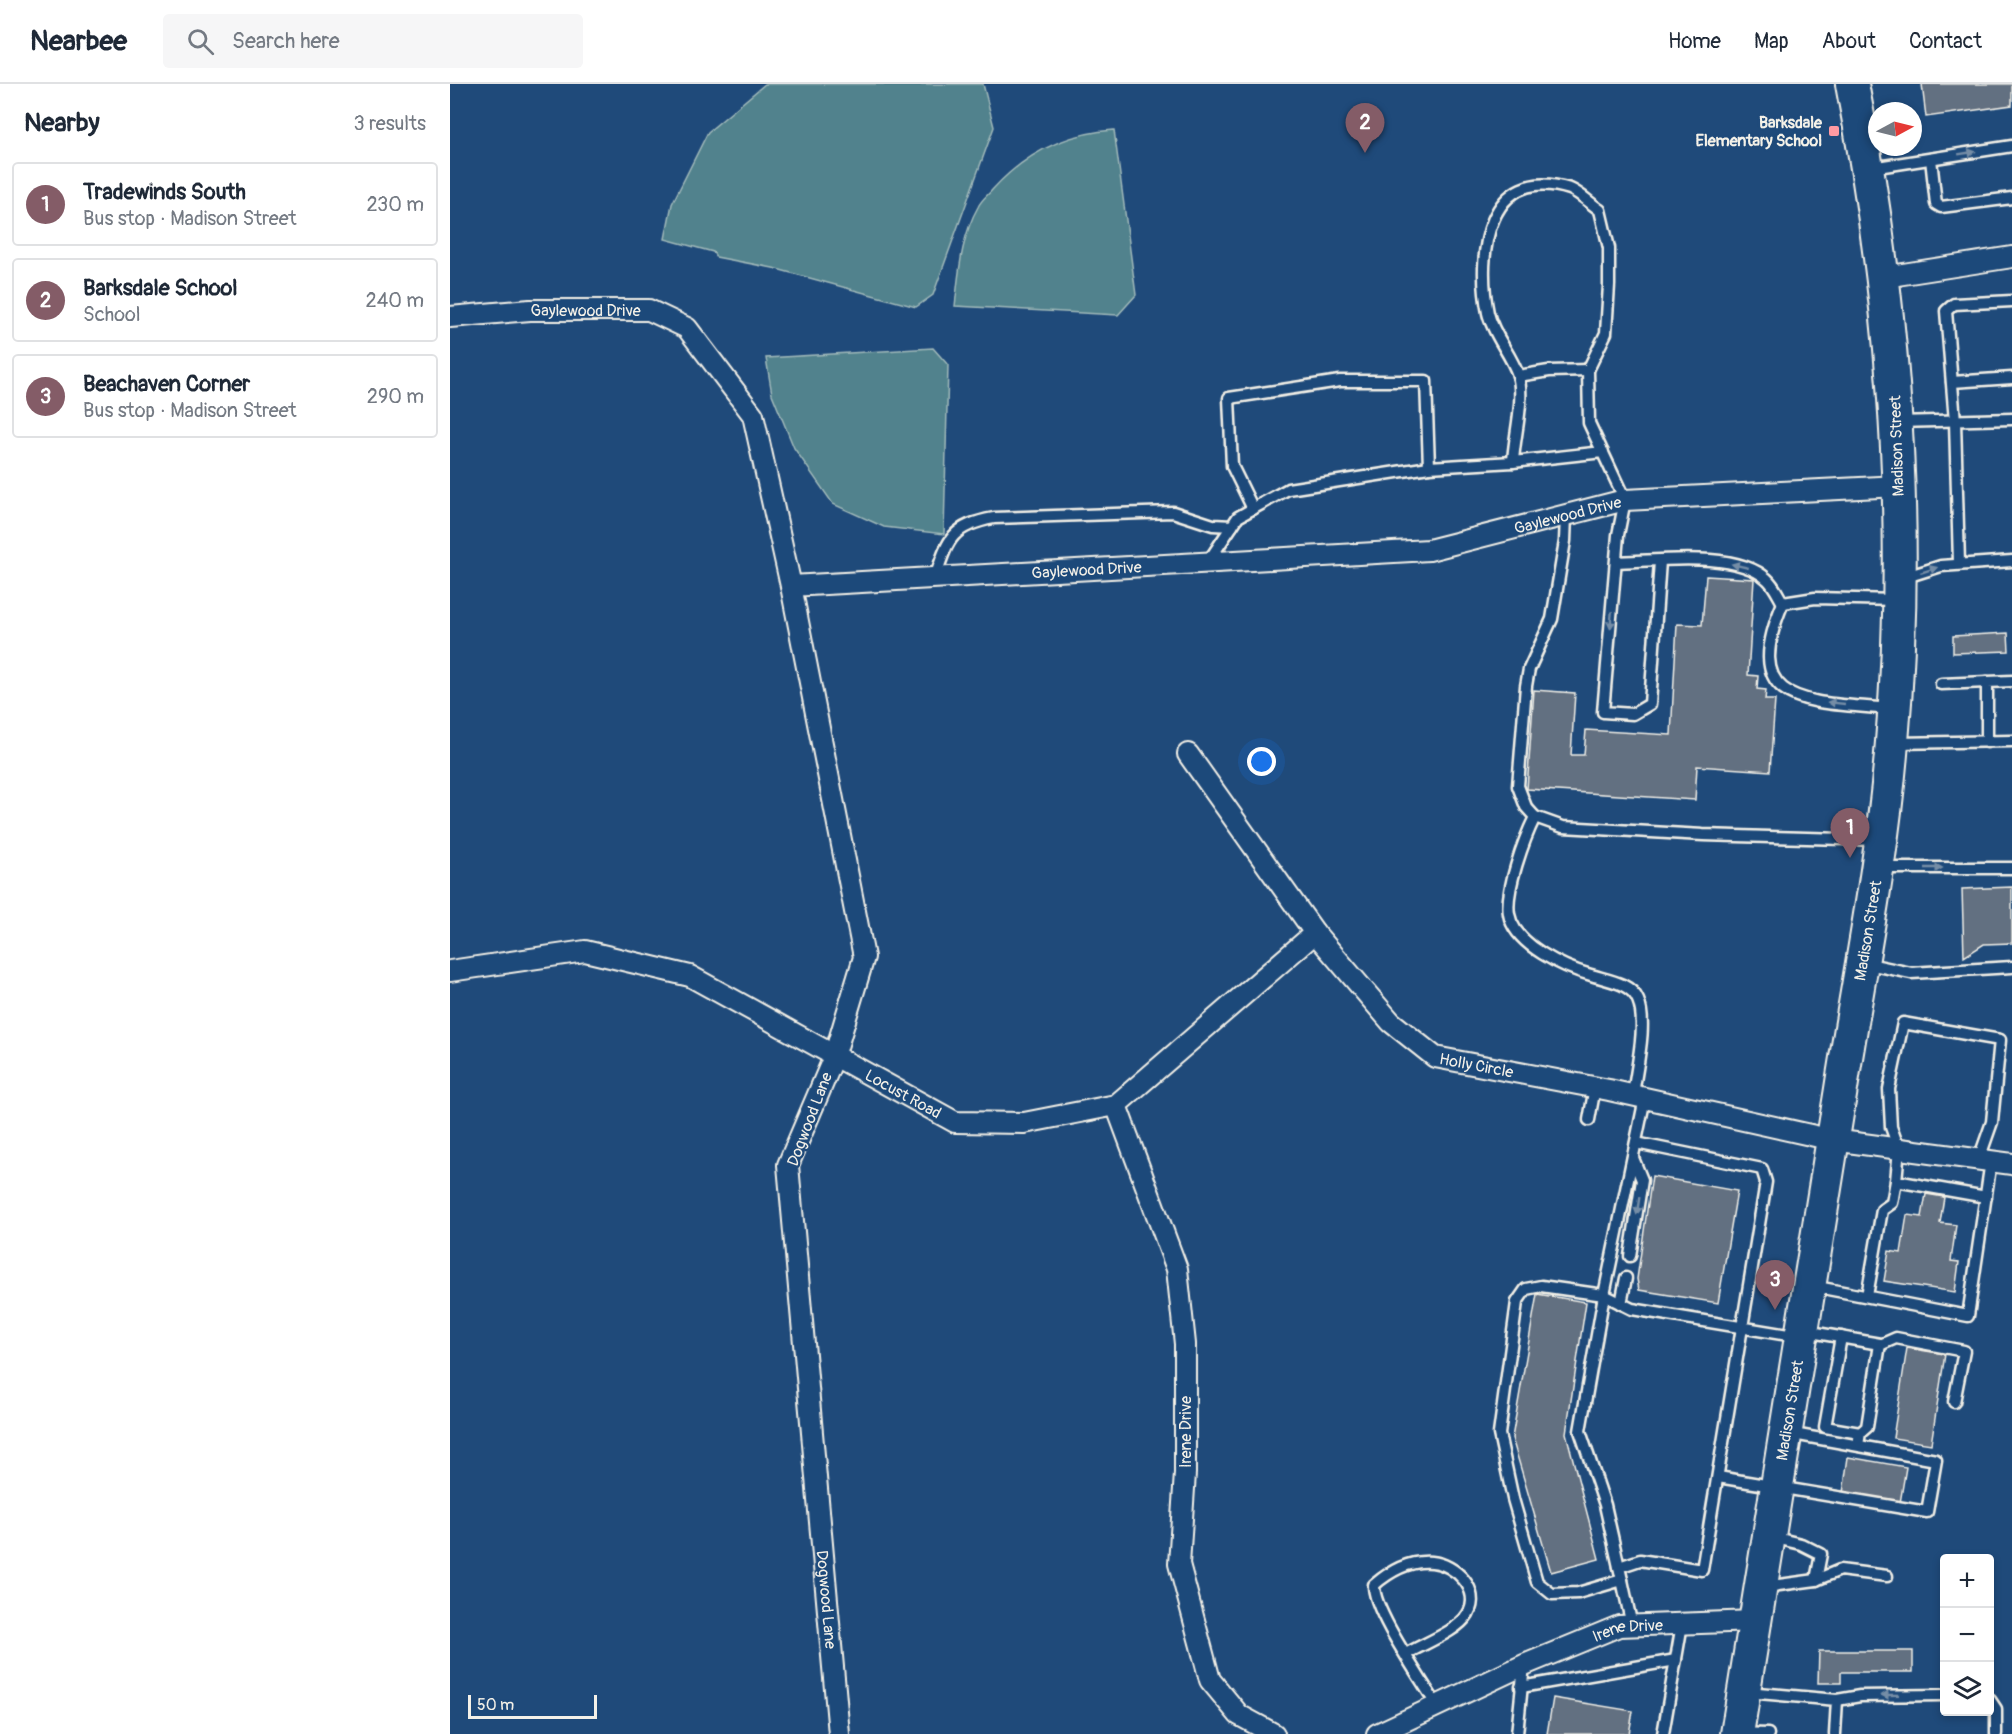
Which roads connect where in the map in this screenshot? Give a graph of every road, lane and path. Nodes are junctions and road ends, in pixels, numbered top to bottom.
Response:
1 (1852, 84) edge
2 (2012, 146) edge
3 (1931, 159) junction
4 (1867, 168) junction
5 (2012, 198) edge
6 (2012, 257) edge
7 (1884, 277) junction
8 (2012, 301) edge
9 (450, 317) edge
10 (1588, 370) junction
11 (1518, 376) junction
12 (2012, 378) edge
13 (1952, 382) junction
14 (2012, 419) edge
15 (1955, 421) junction
16 (1897, 423) junction
17 (1603, 452) junction
18 (1513, 462) junction
19 (1429, 467) junction
20 (1899, 486) junction
21 (1625, 500) junction
22 (1253, 508) junction
23 (1566, 515) junction
24 (1232, 526) junction
25 (1660, 561) junction
26 (2012, 561) edge
27 (1208, 562) junction
28 (1617, 562) junction
29 (1959, 563) junction
30 (935, 578) junction
31 (791, 586) junction
32 (1899, 590) junction
33 (1783, 603) junction
34 (2012, 681) edge
35 (1987, 682) junction
36 (1941, 684) dead end
37 (1894, 709) junction
38 (2012, 741) edge
39 (1987, 742) junction
40 (1892, 743) junction
41 (1188, 754) dead end
42 (1535, 817) junction
43 (1878, 854) junction
44 (2012, 868) edge
45 (1315, 933) junction
46 (1861, 963) junction
47 (2012, 967) edge
48 (450, 971) edge
49 (834, 1057) junction
50 (1595, 1087) junction
51 (1639, 1097) junction
52 (1116, 1106) junction
53 (1589, 1119) dead end
54 (1833, 1140) junction
55 (1636, 1143) junction
56 (1899, 1149) junction
57 (1633, 1158) junction
58 (1985, 1160) junction
59 (2012, 1164) edge
60 (1896, 1180) junction
61 (1986, 1197) junction
62 (1630, 1256) dead end
63 (1626, 1278) dead end
64 (1809, 1285) junction
65 (1604, 1295) junction
66 (1867, 1296) junction
67 (1621, 1304) junction
68 (1742, 1325) junction
69 (1802, 1334) junction
70 (1841, 1337) junction
71 (1880, 1345) junction
72 (1954, 1402) dead end
73 (1785, 1432) junction
74 (1860, 1433) junction
75 (1858, 1445) junction
76 (1718, 1477) junction
77 (1776, 1487) junction
78 (1769, 1536) junction
79 (1620, 1568) junction
80 (1887, 1576) dead end
81 (1622, 1580) junction
82 (1816, 1580) junction
83 (1760, 1587) junction
84 (1755, 1621) junction
85 (1682, 1624) junction
86 (1632, 1626) junction
87 (1406, 1654) junction
88 (1676, 1660) junction
89 (1524, 1665) junction
90 (1521, 1687) junction
91 (1743, 1692) junction
92 (1940, 1695) edge
93 (1837, 1700) junction
94 (1437, 1706) junction
95 (1994, 1706) edge
96 (839, 1734) edge
97 (1274, 1734) edge
98 (1377, 1734) edge
99 (1517, 1734) edge
100 (1663, 1734) edge
101 (1737, 1734) edge
102 (1768, 1734) edge
103 (1835, 1734) edge
104 (1996, 1734) edge

1 - 4 main road, Madison Street
3 -> 2 lane
3 - 4 lane
3 - 5 lane
4 - 7 main road, Madison Street
6 - 7 street
7 - 16 main road, Madison Street
8 - 13 lane
9 - 31 street, Gaylewood Drive
10 - 11 lane
10 - 11 lane
10 - 17 lane
11 - 18 lane
12 - 13 lane
13 - 15 lane
14 - 15 lane
15 - 16 lane
15 - 29 lane
16 - 20 main road, Madison Street
17 - 18 lane
17 - 21 lane
18 - 19 lane
19 - 22 lane
19 - 22 lane
20 - 21 street, Gaylewood Drive
20 - 32 main road, Madison Street
21 - 23 street, Gaylewood Drive
21 - 28 lane
22 - 24 lane
23 - 27 street, Gaylewood Drive
23 - 42 lane
24 - 27 lane
24 - 30 lane
25 - 28 lane
28 -> 25 lane
33 -> 25 lane
26 - 29 lane
27 - 30 street, Gaylewood Drive
32 -> 29 lane
30 - 31 street, Gaylewood Drive
31 - 49 street, Dogwood Lane
32 - 33 lane
32 - 37 main road, Madison Street
37 -> 33 lane
34 - 35 lane
35 - 36 lane
35 - 39 lane
37 - 40 main road, Madison Street
38 - 39 lane
39 - 40 lane
40 - 43 main road, Madison Street
41 - 45 street, Holly Circle
42 - 43 lane
42 - 51 lane
43 -> 44 lane
43 - 46 main road, Madison Street
45 - 50 street, Holly Circle
45 - 52 street
46 - 47 lane
46 - 54 main road, Madison Street
48 - 49 street, Locust Road
49 - 52 street, Locust Road
49 - 96 street, Dogwood Lane
50 - 51 street, Holly Circle
50 - 53 lane
51 - 54 street, Holly Circle
51 - 55 lane
52 - 97 street, Irene Drive
54 - 56 street, Holly Circle
54 - 64 main road, Madison Street
55 - 57 lane
55 - 68 lane
56 - 58 street, Holly Circle
56 - 58 lane
56 - 60 lane
57 -> 62 lane
57 - 65 lane
58 - 59 street, Holly Circle
58 - 61 lane
60 - 61 lane
60 - 66 lane
61 - 66 lane
63 - 67 lane
64 - 66 lane
64 - 69 main road, Madison Street
65 - 67 lane
65 - 79 lane
65 - 81 lane
67 - 68 lane
68 - 69 lane
68 - 76 lane
69 - 70 lane
69 - 73 main road, Madison Street
70 - 71 lane
70 - 74 lane
71 - 72 lane
71 - 74 lane
73 - 75 lane
73 - 77 main road, Madison Street
74 - 75 lane
75 - 77 lane
76 - 77 lane
76 - 79 lane
77 - 78 main road, Madison Street
78 - 82 lane
78 - 83 main road, Madison Street
79 - 81 lane
80 - 82 lane
81 - 86 lane
82 - 83 lane
83 - 84 main road, Madison Street
84 - 85 street, Irene Drive
84 - 91 main road, Madison Street
85 - 86 street, Irene Drive
85 - 88 lane
86 - 89 street, Irene Drive
87 - 87 lane
87 - 94 lane
88 - 90 lane
88 - 100 lane
89 - 90 lane
89 - 94 street, Irene Drive
90 - 99 lane
91 - 93 lane
91 - 101 main road, Madison Street
92 -> 93 lane
93 - 103 lane
94 - 98 street, Irene Drive
95 - 104 lane
101 - 102 lane

